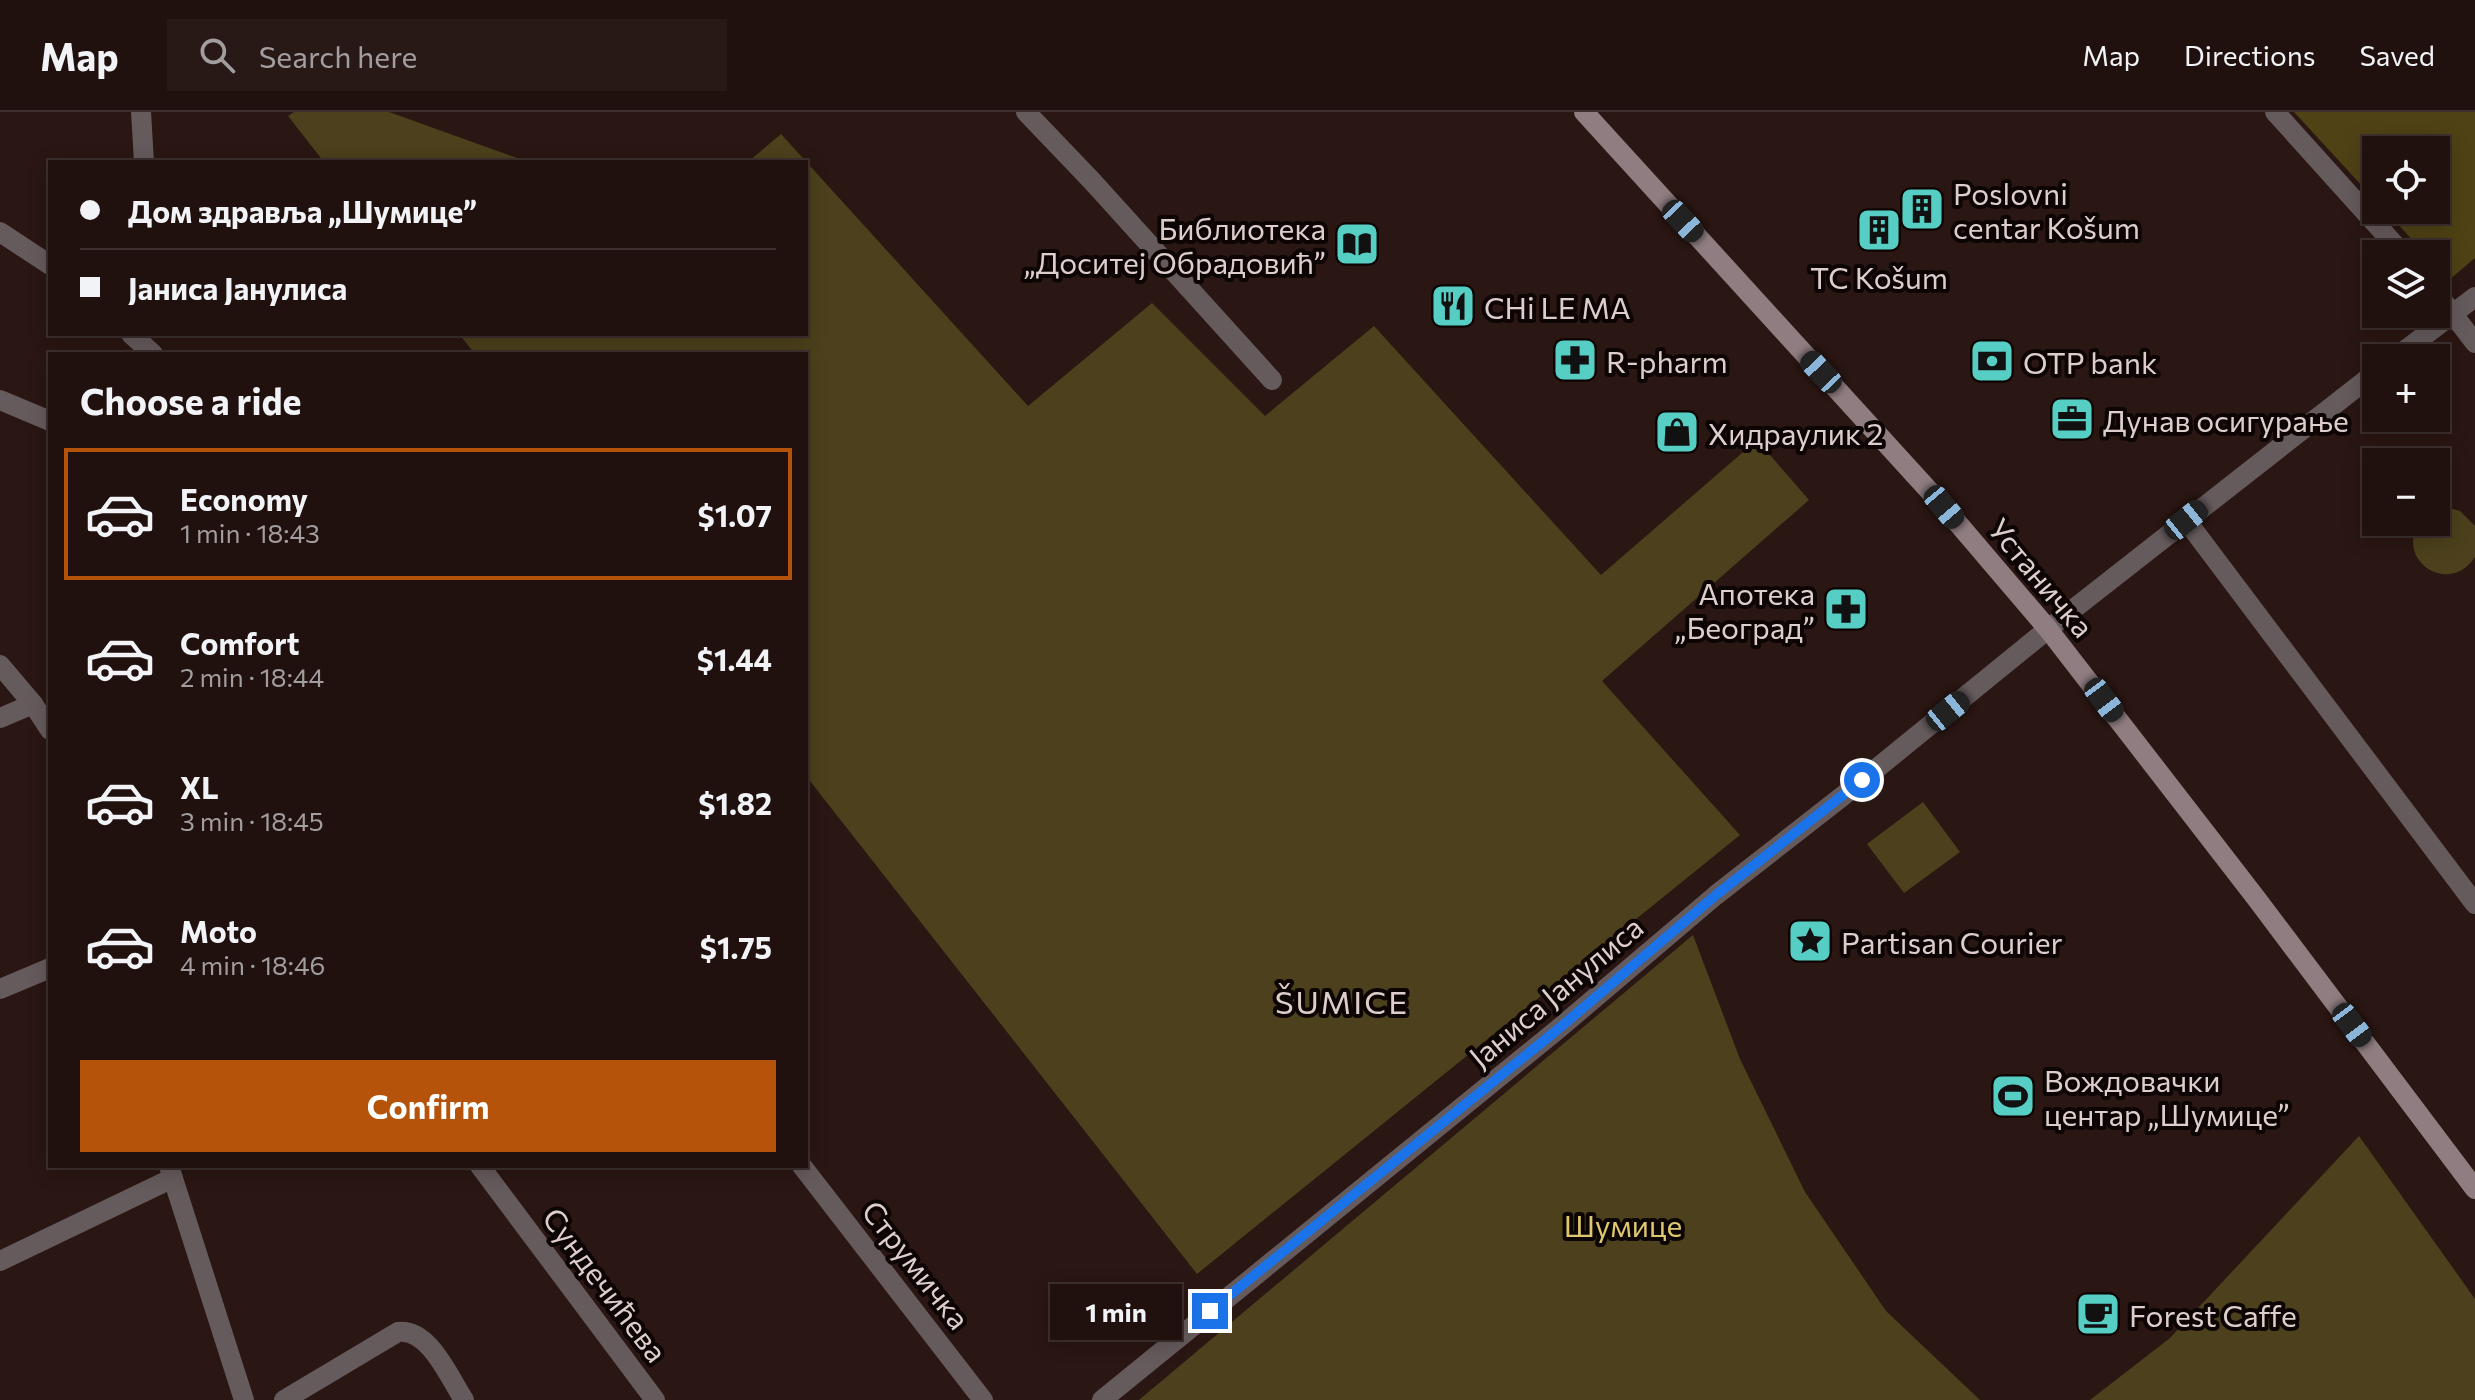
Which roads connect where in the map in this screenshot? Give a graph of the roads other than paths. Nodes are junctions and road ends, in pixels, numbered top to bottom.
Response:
1 (141, 112) edge
2 (1026, 112) edge
3 (1584, 112) edge
4 (2275, 112) edge
5 (144, 160) edge
6 (0, 232) edge
7 (2390, 240) edge
8 (48, 264) edge
9 (2475, 297) edge
10 (2450, 309) edge
11 (2453, 313) junction
12 (133, 336) edge
13 (2475, 343) edge
14 (2413, 344) edge
15 (152, 352) edge
16 (1272, 380) dead end
17 (2362, 383) edge
18 (0, 400) edge
19 (48, 420) edge
20 (2186, 520) junction
21 (2048, 629) junction
22 (0, 665) edge
23 (33, 704) junction
24 (0, 718) edge
25 (48, 727) edge
26 (2475, 904) edge
27 (48, 969) edge
28 (0, 989) edge
29 (481, 1168) edge
30 (804, 1168) edge
31 (171, 1172) edge
32 (2475, 1189) edge
33 (0, 1261) edge
34 (244, 1400) edge
35 (284, 1400) edge
36 (464, 1400) edge
37 (655, 1400) edge
38 (983, 1400) edge
39 (1102, 1400) edge

1 - 5 street
2 - 16 street
3 - 21 main road, Устаничка
4 - 7 street
6 - 8 street
9 - 11 street
10 - 11 street
11 - 13 street
11 - 14 street
12 - 15 street
17 - 20 street, Јаниса Јанулиса
18 - 19 street
20 - 21 street, Јаниса Јанулиса
20 - 26 street
21 - 32 main road, Устаничка
21 - 39 street, Јаниса Јанулиса
22 - 23 street
23 - 24 street
23 - 25 street
27 - 28 street
29 - 37 street, Сундечићева
30 - 38 street, Струмичка
31 - 33 street
31 - 34 street
35 - 36 street

